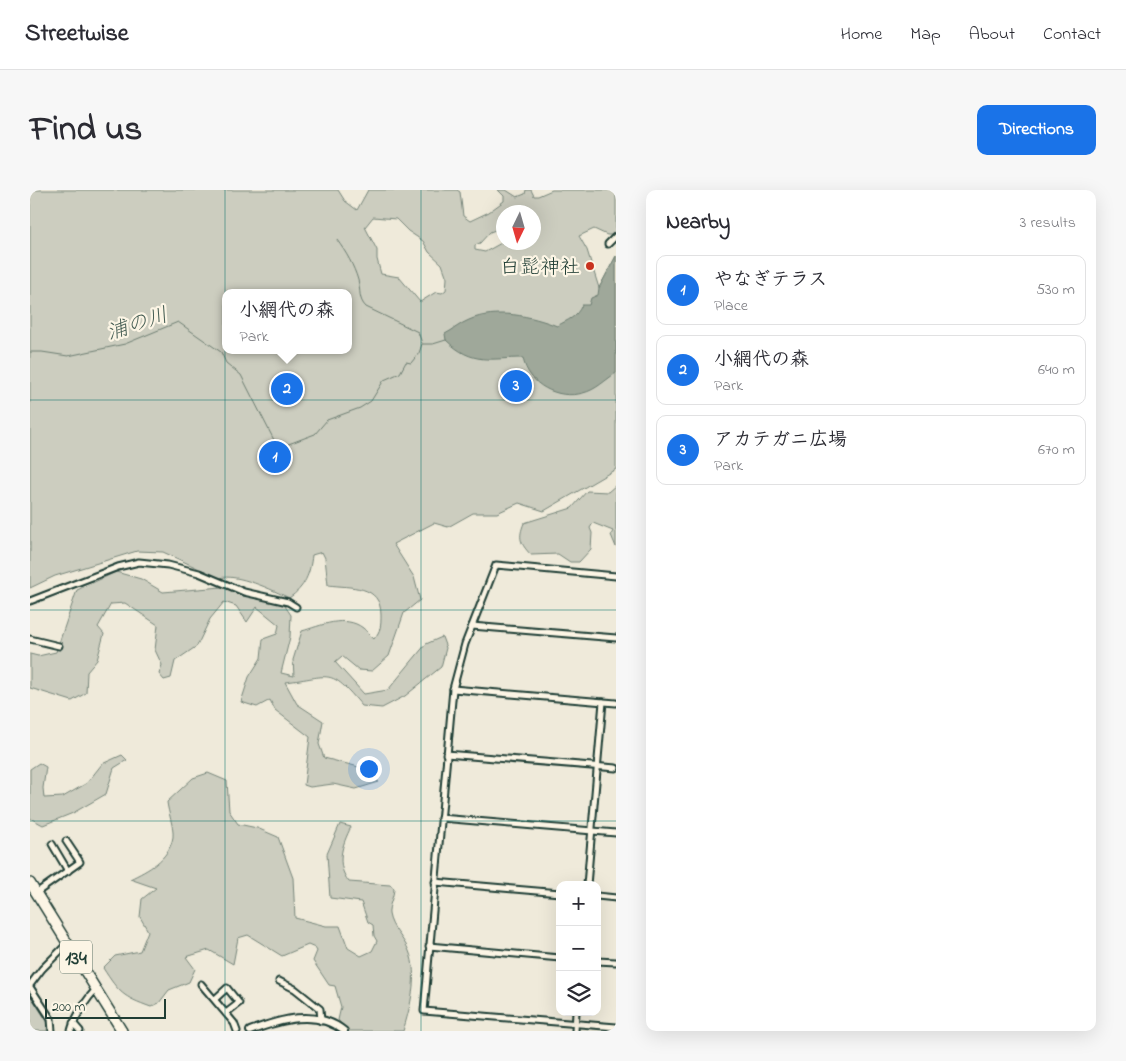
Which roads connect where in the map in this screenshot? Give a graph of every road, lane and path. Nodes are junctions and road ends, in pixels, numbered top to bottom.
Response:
1 (616, 236) edge
2 (608, 244) dead end
3 (616, 576) edge
4 (30, 601) edge
5 (296, 607) dead end
6 (472, 626) junction
7 (616, 638) edge
8 (30, 640) edge
9 (59, 646) dead end
10 (453, 689) junction
11 (603, 702) junction
12 (616, 703) edge
13 (446, 754) junction
14 (597, 766) junction
15 (616, 768) edge
16 (440, 818) junction
17 (592, 830) junction
18 (616, 833) edge
19 (66, 841) dead end
20 (52, 844) dead end
21 (68, 871) junction
22 (587, 881) edge
23 (435, 882) junction
24 (30, 883) edge
25 (36, 892) junction
26 (556, 893) edge
27 (601, 896) edge
28 (616, 898) edge
29 (67, 944) junction
30 (429, 946) junction
31 (556, 958) edge
32 (601, 961) edge
33 (616, 962) edge
34 (279, 981) dead end
35 (201, 984) dead end
36 (30, 986) edge
37 (96, 990) junction
38 (215, 999) junction
39 (226, 1013) junction
40 (576, 1016) edge
41 (321, 1021) junction
42 (73, 1023) junction
43 (575, 1024) junction
44 (616, 1027) edge
45 (52, 1031) edge
46 (71, 1031) edge
47 (80, 1031) edge
48 (122, 1031) edge
49 (236, 1031) edge
50 (250, 1031) edge
51 (344, 1031) edge
52 (575, 1031) edge

1 - 2 street
3 - 6 street
4 - 5 street
6 - 7 street
6 - 10 street
8 - 9 street
10 - 11 street
10 - 13 street
11 - 12 street
11 - 14 street
13 - 14 street
13 - 16 street
14 - 15 street
14 - 17 street
16 - 17 street
16 - 23 street
17 - 18 street
17 - 22 street
19 - 21 street
20 - 21 street
21 - 25 street
23 - 26 street
23 - 30 street
24 - 25 highway, 134
25 - 29 highway, 134
27 - 28 street
29 - 36 street
29 - 37 highway, 134
30 - 31 street
30 - 43 street
32 - 33 street
34 - 41 street
35 - 38 street
36 - 45 street
37 - 42 street
37 - 48 highway, 134
38 - 39 street
38 - 39 street
39 - 49 street
40 - 43 street
41 - 50 street
41 - 51 street
42 - 46 street
42 - 47 street
43 - 44 street
43 - 52 street

